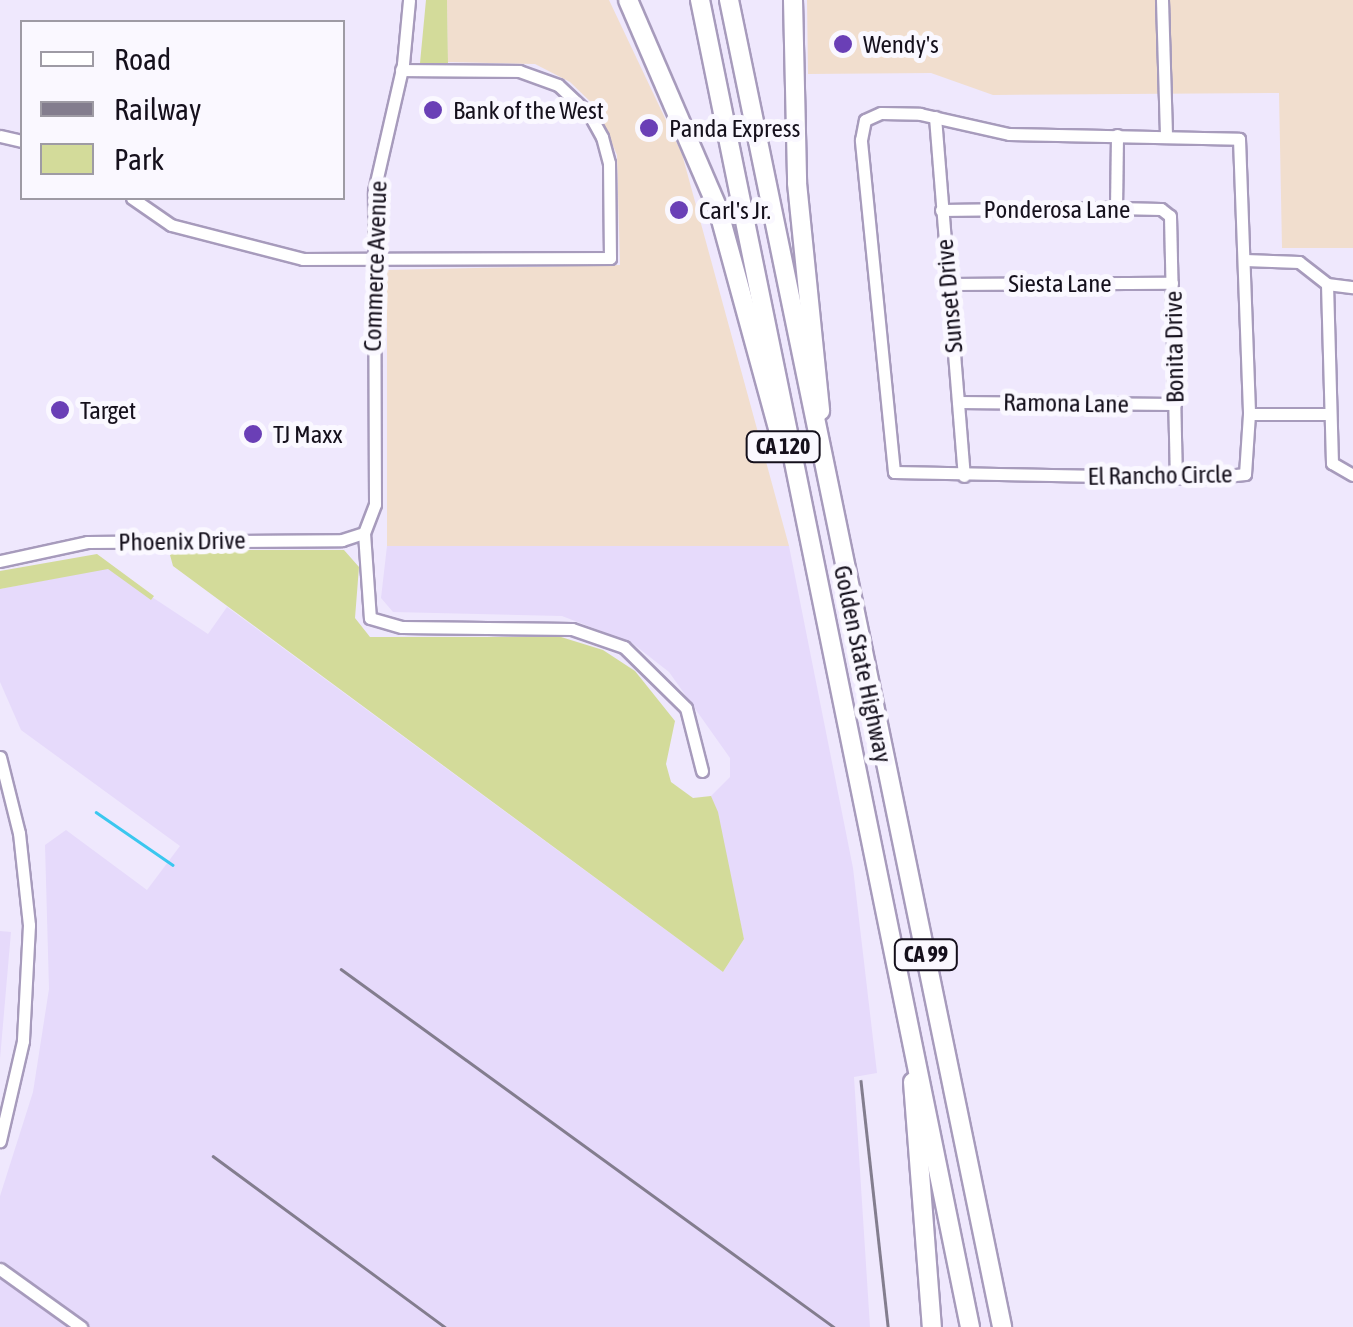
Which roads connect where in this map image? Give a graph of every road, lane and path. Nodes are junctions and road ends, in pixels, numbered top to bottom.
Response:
1 (408, 0) edge
2 (628, 0) edge
3 (794, 0) edge
4 (1162, 0) edge
5 (730, 2) edge
6 (700, 3) edge
7 (401, 70) junction
8 (935, 116) junction
9 (1166, 134) junction
10 (1116, 135) junction
11 (135, 200) edge
12 (1116, 208) junction
13 (941, 210) junction
14 (1170, 216) joint
15 (372, 260) junction
16 (1245, 260) junction
17 (1172, 283) junction
18 (948, 284) junction
19 (1328, 284) junction
20 (1353, 287) edge
21 (958, 402) junction
22 (1175, 404) junction
23 (1250, 414) junction
24 (1330, 414) junction
25 (1353, 474) edge
26 (964, 476) junction
27 (1176, 478) junction
28 (833, 521) junction
29 (364, 533) junction
30 (0, 561) edge
31 (833, 638) junction
32 (0, 758) edge
33 (702, 771) dead end
34 (909, 1012) junction
35 (0, 1141) edge
36 (0, 1270) edge
37 (80, 1327) edge
38 (932, 1327) edge
39 (970, 1327) edge
40 (1002, 1327) edge

1 - 7 street, Commerce Avenue
2 - 31 highway, CA 120
3 - 28 highway, CA 120
4 - 9 street
5 - 28 highway, Golden State Highway / CA 99
6 - 31 highway, Golden State Highway / CA 99
7 - 15 street, Commerce Avenue
7 - 15 street
8 - 10 street, El Rancho Circle
8 - 13 street, Sunset Drive
8 - 26 street, El Rancho Circle
9 - 10 street, El Rancho Circle
9 - 16 street, El Rancho Circle
10 - 12 street
11 - 15 street
12 - 13 street, Ponderosa Lane
12 - 14 street, Ponderosa Lane
13 - 18 street, Sunset Drive
14 - 17 street, Bonita Drive
15 - 29 street, Commerce Avenue
16 - 19 street
16 - 23 street, El Rancho Circle
17 - 18 street, Siesta Lane
17 - 22 street, Bonita Drive
18 - 21 street, Sunset Drive
19 - 20 street
19 - 24 street
21 - 22 street, Ramona Lane
21 - 26 street, Sunset Drive
22 - 27 street, Bonita Drive
23 - 24 street
23 - 27 street, El Rancho Circle
24 - 25 street
26 - 27 street, El Rancho Circle
28 - 40 highway, Golden State Highway / CA 99
29 - 30 street, Phoenix Drive
29 - 33 street, Commerce Avenue
31 - 34 highway, Golden State Highway / CA 99
32 - 35 street
34 - 38 highway
34 - 39 highway, Golden State Highway / CA 99
36 - 37 street

